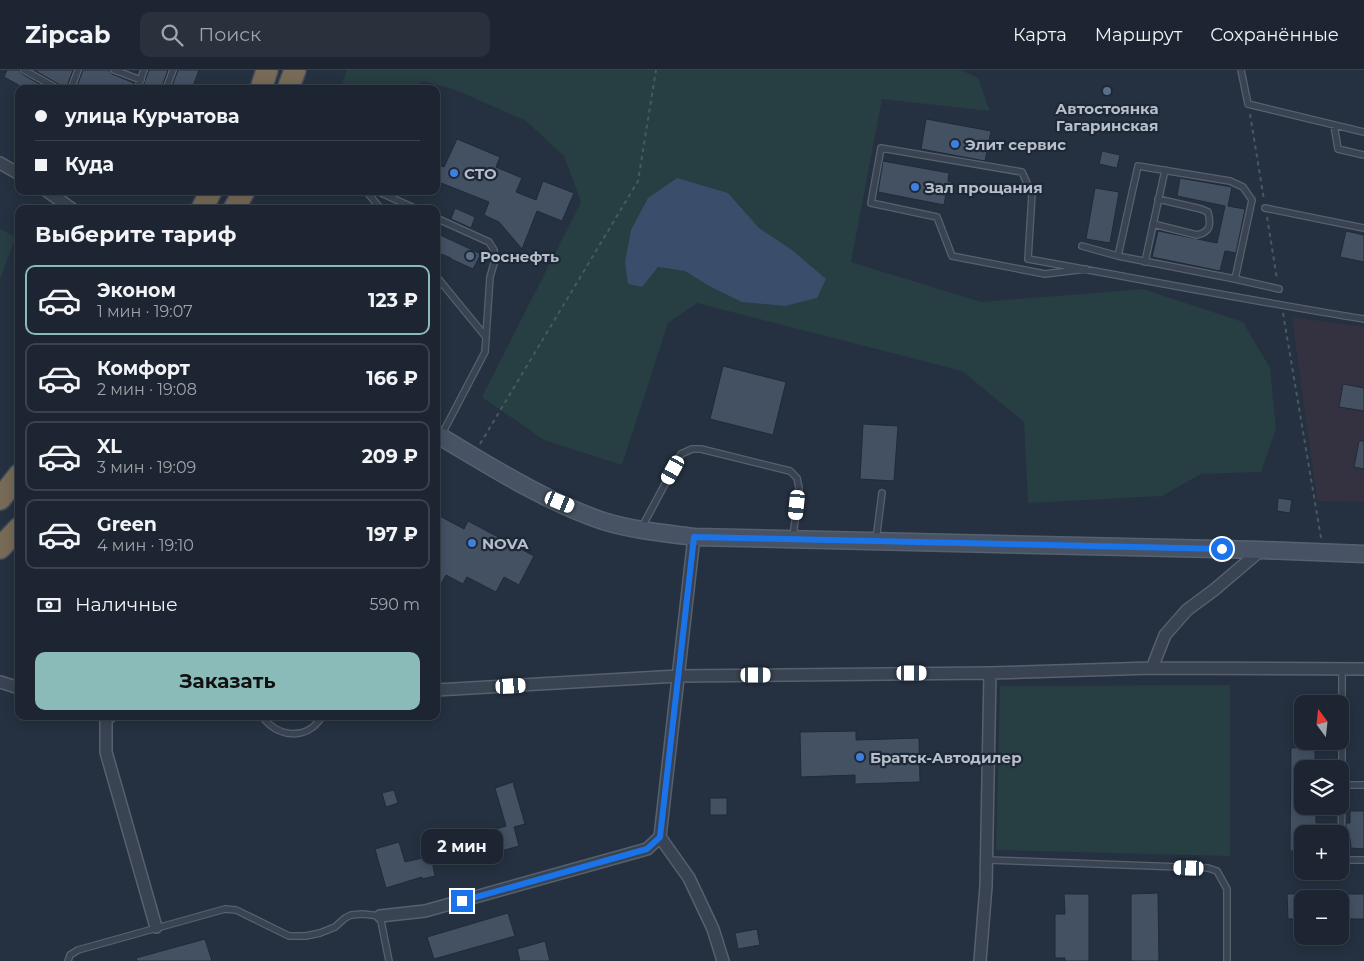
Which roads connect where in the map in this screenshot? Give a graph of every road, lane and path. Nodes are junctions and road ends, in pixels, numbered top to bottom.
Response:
1 (24, 70) edge
2 (78, 70) edge
3 (114, 70) edge
4 (144, 70) edge
5 (173, 70) edge
6 (267, 70) edge
7 (295, 70) edge
8 (656, 70) edge
9 (1241, 70) edge
10 (141, 80) junction
11 (51, 85) edge
12 (72, 85) edge
13 (139, 85) edge
14 (167, 85) edge
15 (261, 85) edge
16 (289, 85) edge
17 (1248, 104) junction
18 (1334, 125) junction
19 (1364, 132) edge
20 (1364, 155) edge
21 (0, 163) edge
22 (1165, 170) junction
23 (15, 172) edge
24 (53, 195) edge
25 (369, 195) edge
26 (386, 195) edge
27 (1158, 199) junction
28 (66, 205) edge
29 (378, 205) edge
30 (407, 205) edge
31 (1265, 208) junction
32 (440, 220) edge
33 (1153, 224) junction
34 (1364, 228) edge
35 (1082, 246) dead end
36 (1118, 256) junction
37 (1145, 262) junction
38 (1086, 269) junction
39 (1235, 279) junction
40 (440, 281) edge
41 (1279, 289) joint
42 (1282, 306) junction
43 (1364, 319) edge
44 (486, 337) junction
45 (440, 431) edge
46 (440, 436) edge
47 (473, 457) junction
48 (15, 480) edge
49 (882, 493) dead end
50 (0, 499) edge
51 (640, 529) junction
52 (15, 532) edge
53 (694, 537) junction
54 (793, 540) junction
55 (876, 542) junction
56 (0, 548) edge
57 (1261, 550) junction
58 (1323, 552) junction
59 (1364, 554) edge
60 (1152, 668) junction
61 (1342, 669) junction
62 (1364, 670) edge
63 (990, 673) junction
64 (678, 676) junction
65 (0, 682) edge
66 (15, 687) edge
67 (440, 690) edge
68 (106, 720) edge
69 (264, 720) edge
70 (319, 720) edge
71 (1342, 760) edge
72 (1364, 784) edge
73 (1349, 785) edge
74 (1342, 815) edge
75 (660, 837) junction
76 (987, 860) junction
77 (1364, 860) edge
78 (380, 916) junction
79 (156, 927) junction
80 (68, 961) edge
81 (389, 961) edge
82 (723, 961) edge
83 (980, 961) edge
84 (1227, 961) edge

1 - 11 lane
2 - 12 lane
3 - 10 lane
4 - 10 lane
5 - 14 lane
6 - 15 highway
7 - 16 highway
8 - 47 path
9 - 17 lane
10 - 13 lane
17 - 18 lane
17 - 31 path
18 - 19 lane
18 - 20 lane
21 - 23 street
22 - 27 lane
22 - 36 lane
22 - 39 lane
24 - 28 street
25 - 29 lane
26 - 30 lane
27 - 33 lane
27 - 33 lane
31 - 34 lane
31 - 41 path
32 - 44 lane
33 - 37 lane
35 - 36 lane
36 - 37 lane
37 - 39 lane
38 - 38 lane
38 - 42 lane
39 - 41 lane
40 - 44 lane
42 - 43 lane
42 - 58 path
44 - 45 lane
46 - 47 main road
47 - 51 main road
48 - 50 highway
49 - 55 lane
51 - 53 main road
51 - 54 lane
52 - 56 highway
53 - 54 main road
53 - 64 street
54 - 55 main road
55 - 57 main road
57 - 58 main road
57 - 60 street
58 - 59 main road
60 - 61 street
60 - 63 street
61 - 62 street
61 - 71 lane
63 - 64 street
63 - 76 street
64 - 67 street
64 - 75 street
65 - 66 street
68 - 79 street
69 - 70 lane
72 - 73 lane
74 - 77 lane
75 - 78 street
75 - 82 street
76 - 83 street
76 - 84 lane
78 - 79 lane
78 - 81 lane
79 - 80 lane

